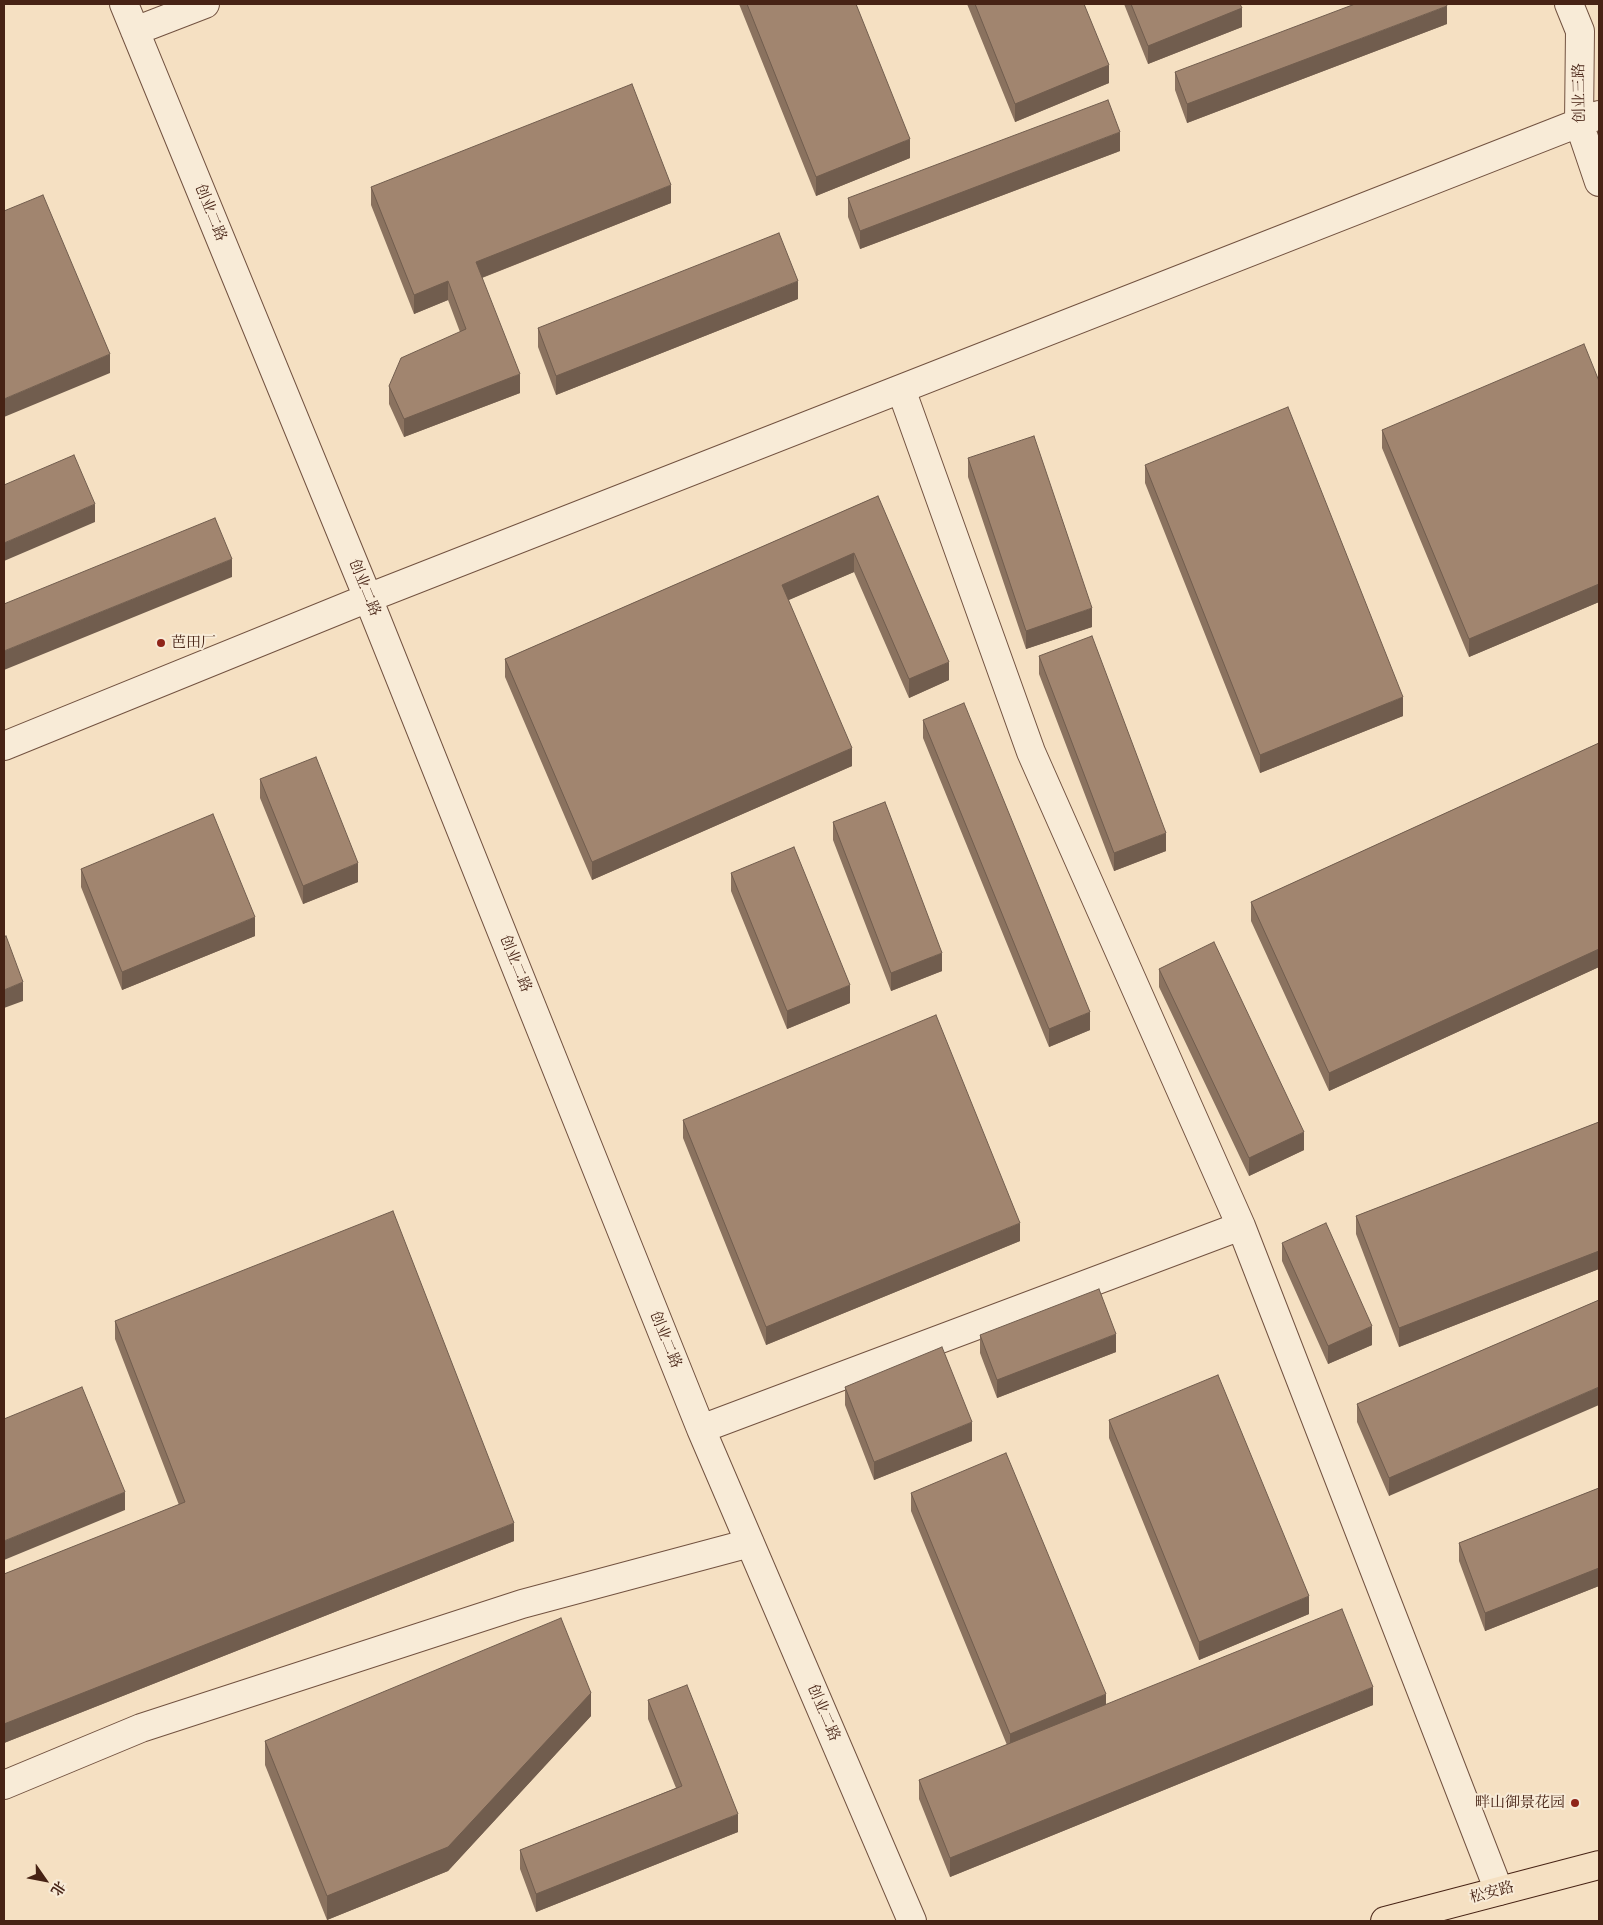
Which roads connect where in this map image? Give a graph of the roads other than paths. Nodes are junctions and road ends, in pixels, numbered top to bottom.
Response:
1 (124, 4) edge
2 (205, 4) edge
3 (1570, 4) edge
4 (135, 31) junction
5 (1589, 119) edge
6 (1599, 182) edge
7 (901, 389) junction
8 (368, 598) junction
9 (4, 746) edge
10 (1241, 1226) junction
11 (701, 1429) junction
12 (750, 1543) junction
13 (4, 1785) edge
14 (1599, 1865) edge
15 (1499, 1892) junction
16 (912, 1921) edge
17 (1385, 1921) edge

1 - 4 street, 创业二路
2 - 4 street
3 - 5 street, 创业三路
4 - 8 street, 创业二路
5 - 6 street, 创业三路
5 - 7 street
7 - 8 street
7 - 10 street
8 - 9 street
8 - 11 street, 创业二路
10 - 11 street
10 - 15 street
11 - 12 street, 创业二路
12 - 13 street
12 - 16 street, 创业二路
14 - 15 main road, 松安路
15 - 17 main road, 松安路

